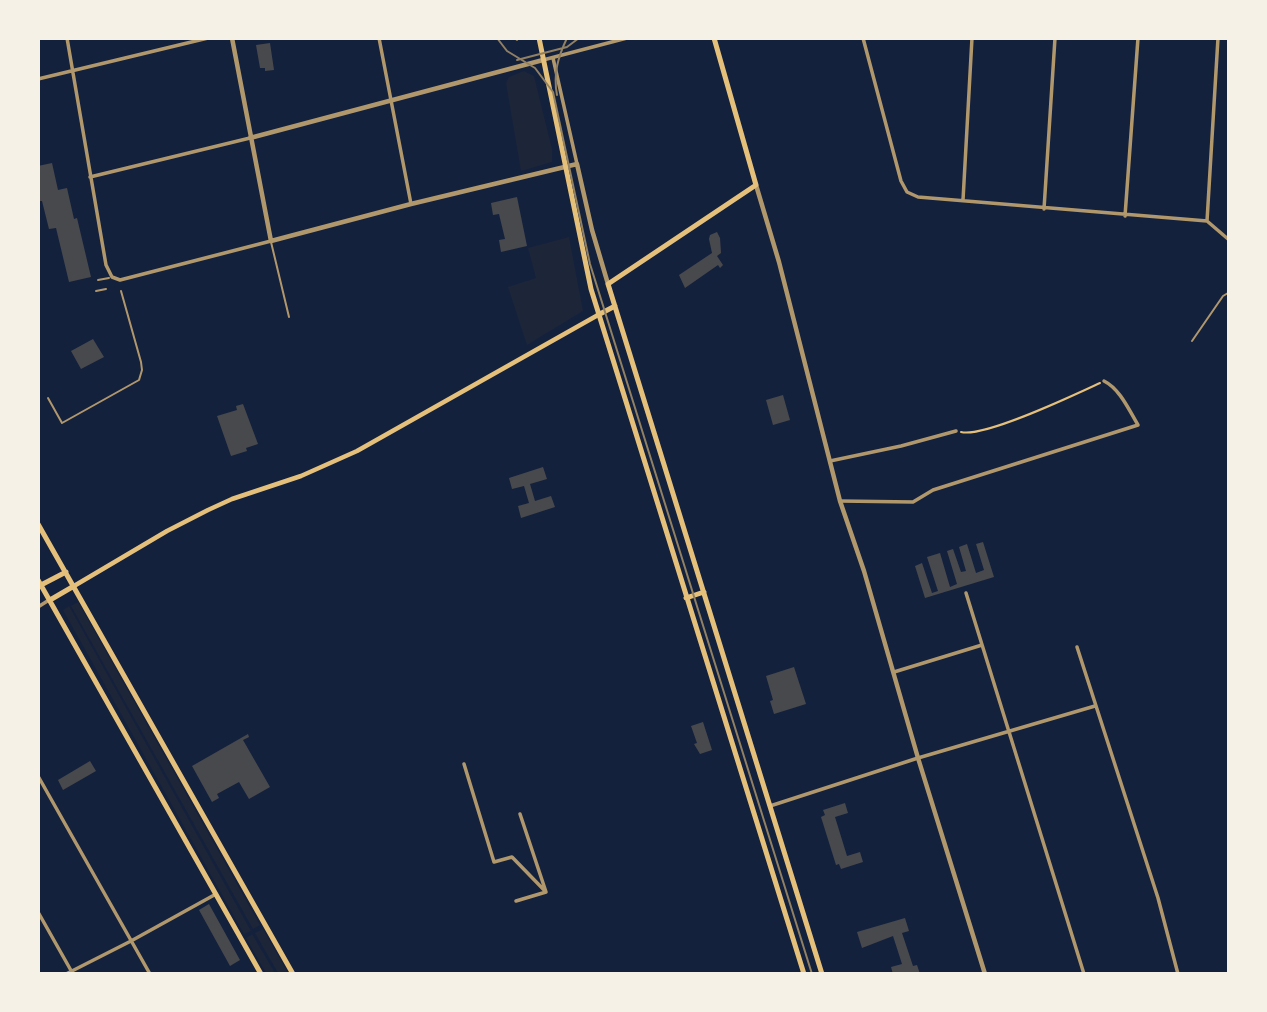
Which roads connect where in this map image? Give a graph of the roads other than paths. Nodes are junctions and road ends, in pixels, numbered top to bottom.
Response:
1 (67, 38) edge
2 (208, 38) edge
3 (232, 38) edge
4 (379, 38) edge
5 (539, 38) edge
6 (627, 38) edge
7 (714, 38) edge
8 (863, 38) edge
9 (972, 38) edge
10 (1055, 38) edge
11 (1138, 38) edge
12 (1217, 38) edge
13 (553, 58) junction
14 (543, 60) junction
15 (72, 72) junction
16 (38, 79) edge
17 (392, 101) junction
18 (250, 138) junction
19 (577, 164) junction
20 (564, 167) junction
21 (90, 177) junction
22 (756, 185) junction
23 (963, 200) junction
24 (411, 204) junction
25 (1044, 209) junction
26 (1125, 216) junction
27 (1208, 221) junction
28 (1228, 239) edge
29 (271, 242) junction
30 (111, 278) junction
31 (98, 280) dead end
32 (608, 284) junction
33 (106, 289) dead end
34 (96, 291) dead end
35 (121, 291) dead end
36 (1228, 292) edge
37 (615, 306) junction
38 (598, 315) junction
39 (289, 317) dead end
40 (1192, 341) dead end
41 (1104, 382) road end
42 (48, 397) dead end
43 (956, 431) road end
44 (830, 461) junction
45 (840, 501) junction
46 (38, 524) edge
47 (66, 572) junction
48 (39, 584) edge
49 (74, 586) junction
50 (704, 592) junction
51 (966, 593) dead end
52 (686, 598) junction
53 (50, 600) junction
54 (38, 607) edge
55 (983, 645) junction
56 (1077, 648) dead end
57 (894, 672) junction
58 (1095, 706) junction
59 (1010, 732) junction
60 (918, 758) junction
61 (464, 764) dead end
62 (38, 776) edge
63 (765, 808) junction
64 (753, 811) junction
65 (520, 814) dead end
66 (546, 892) junction
67 (216, 894) junction
68 (516, 901) dead end
69 (38, 912) edge
70 (131, 941) junction
71 (72, 972) edge
72 (66, 974) edge
73 (150, 974) edge
74 (261, 974) edge
75 (293, 974) edge
76 (804, 974) edge
77 (822, 974) edge
78 (985, 974) edge
79 (1084, 974) edge
80 (1178, 974) edge

1 - 15 street
2 - 15 street
3 - 18 street
4 - 17 street
5 - 14 main road
6 - 13 street
7 - 22 main road
8 - 23 street
9 - 23 street
10 - 25 street
11 - 26 street
12 - 27 street
13 - 14 street
13 - 19 street
14 - 17 street
14 - 20 main road
15 - 16 street
15 - 21 street
17 - 18 street
17 - 24 street
18 - 21 street
18 - 29 street
19 - 20 street
19 - 32 street
20 - 24 street
20 - 38 main road
21 - 30 street
22 - 32 main road
22 - 44 street
23 - 25 street
24 - 29 street
25 - 26 street
26 - 27 street
27 - 28 street
29 - 30 street
29 - 39 lane
30 - 31 lane
32 - 37 main road
33 - 34 lane
35 - 42 lane
36 - 40 lane
37 - 38 main road
37 - 50 main road
38 - 49 main road
38 - 52 main road
41 - 45 street
43 - 44 street
44 - 45 street
45 - 57 street
46 - 47 main road
47 - 48 main road
47 - 49 main road
48 - 53 main road
49 - 53 main road
49 - 75 main road
50 - 52 main road
50 - 63 main road
51 - 55 street
52 - 64 main road
53 - 54 street
53 - 67 main road
55 - 57 street
55 - 59 street
56 - 58 street
57 - 60 street
58 - 59 street
58 - 80 street
59 - 60 street
59 - 79 street
60 - 63 street
60 - 78 street
61 - 66 street
62 - 70 street
63 - 64 main road
63 - 77 main road
64 - 76 main road
65 - 66 street
66 - 68 street
67 - 70 street
67 - 74 main road
69 - 71 street
70 - 71 street
70 - 73 street
71 - 72 street

